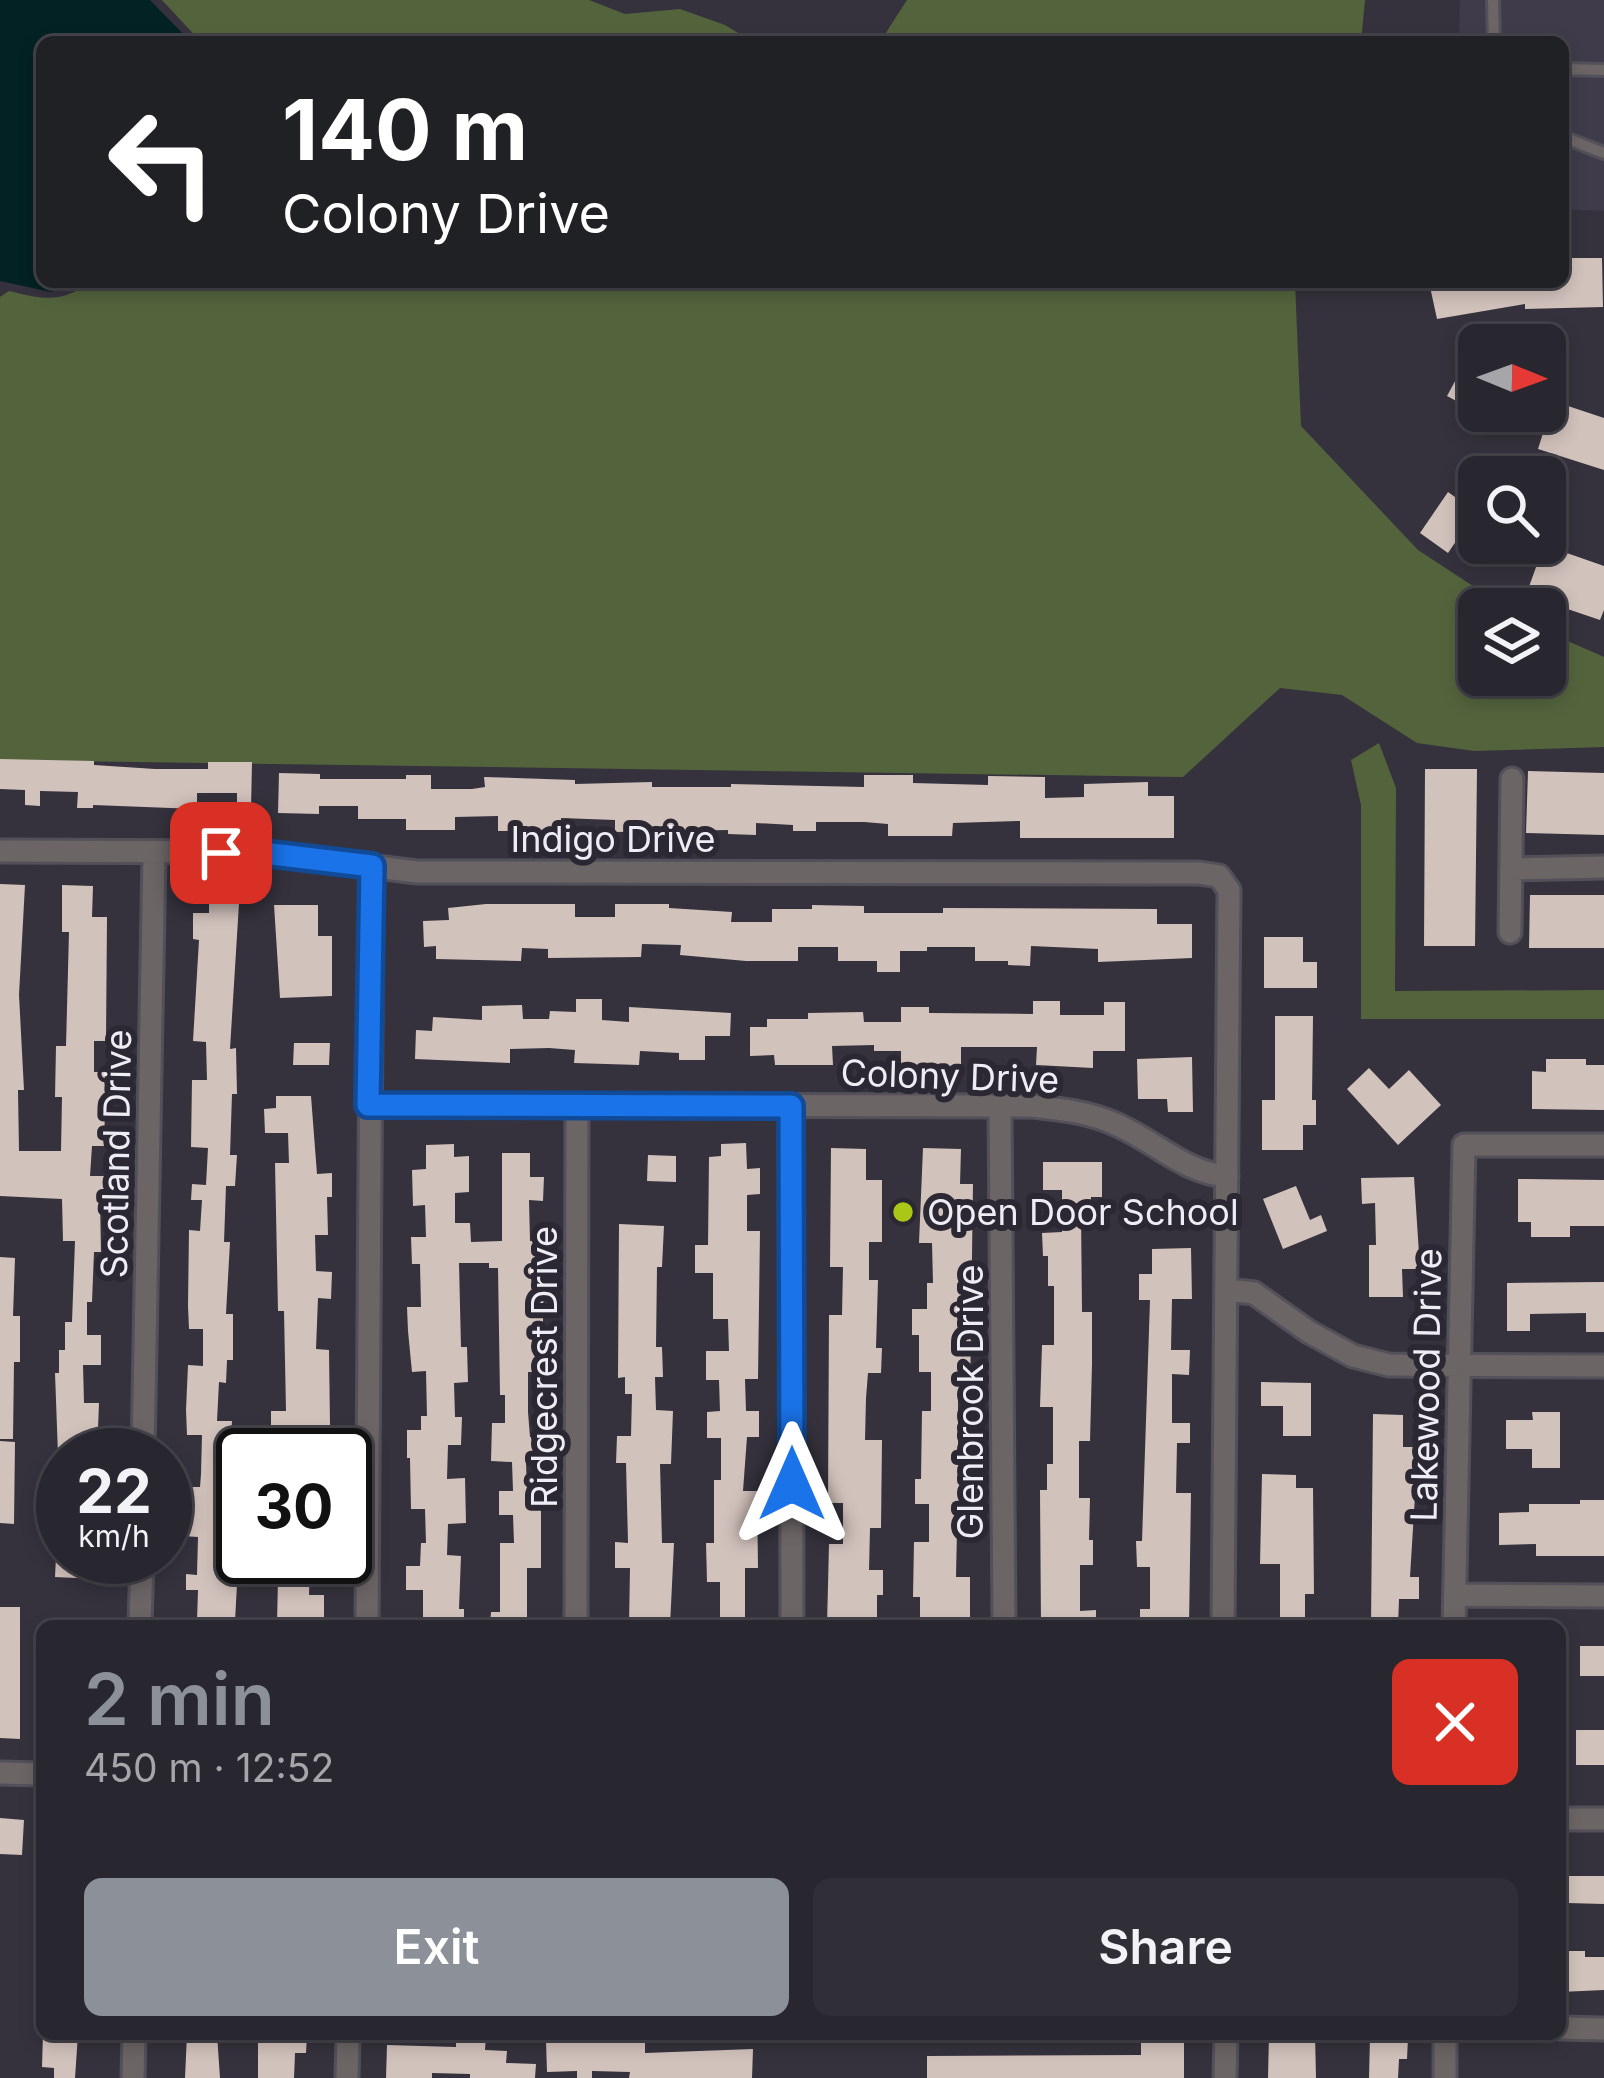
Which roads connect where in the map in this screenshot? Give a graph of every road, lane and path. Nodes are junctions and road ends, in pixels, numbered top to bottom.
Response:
1 (1493, 0) edge
2 (1493, 36) edge
3 (1569, 69) edge
4 (1604, 70) edge
5 (1569, 139) edge
6 (1604, 153) edge
7 (1512, 779) dead end
8 (0, 850) edge
9 (154, 854) junction
10 (372, 866) junction
11 (1604, 868) edge
12 (1511, 869) junction
13 (1510, 932) dead end
14 (368, 1105) junction
15 (791, 1106) junction
16 (1000, 1106) junction
17 (577, 1107) junction
18 (1604, 1145) edge
19 (1227, 1176) junction
20 (1227, 1290) junction
21 (1460, 1365) junction
22 (1604, 1366) edge
23 (143, 1428) edge
24 (141, 1584) edge
25 (1455, 1595) junction
26 (1604, 1596) edge
27 (140, 1620) edge
28 (367, 1620) edge
29 (576, 1620) edge
30 (792, 1620) edge
31 (1004, 1620) edge
32 (1223, 1620) edge
33 (1454, 1620) edge
34 (0, 1773) edge
35 (36, 1774) edge
36 (1566, 1819) edge
37 (1604, 1819) edge
38 (1566, 2029) edge
39 (1604, 2029) edge
40 (134, 2040) edge
41 (348, 2040) edge
42 (1226, 2040) edge
43 (1445, 2040) edge
44 (133, 2078) edge
45 (347, 2078) edge
46 (1225, 2078) edge
47 (1444, 2078) edge

1 - 2 lane
3 - 4 lane
5 - 6 lane
7 - 12 street
8 - 9 street, Indigo Drive
9 - 10 street, Indigo Drive
9 - 23 street, Scotland Drive
10 - 14 street
10 - 19 street, Indigo Drive
11 - 12 street
12 - 13 street
14 - 17 street, Colony Drive
14 - 28 street
15 - 16 street, Colony Drive
15 - 17 street, Colony Drive
15 - 30 street
16 - 19 street, Colony Drive
16 - 31 street, Glenbrook Drive
17 - 29 street, Ridgecrest Drive
18 - 21 street, Lakewood Drive
19 - 20 street
20 - 21 street
20 - 32 street
21 - 22 street
21 - 25 street, Lakewood Drive
24 - 27 street
25 - 26 street
25 - 33 street, Lakewood Drive
34 - 35 street
36 - 37 street
38 - 39 street
40 - 44 street
41 - 45 street
42 - 46 street
43 - 47 street

